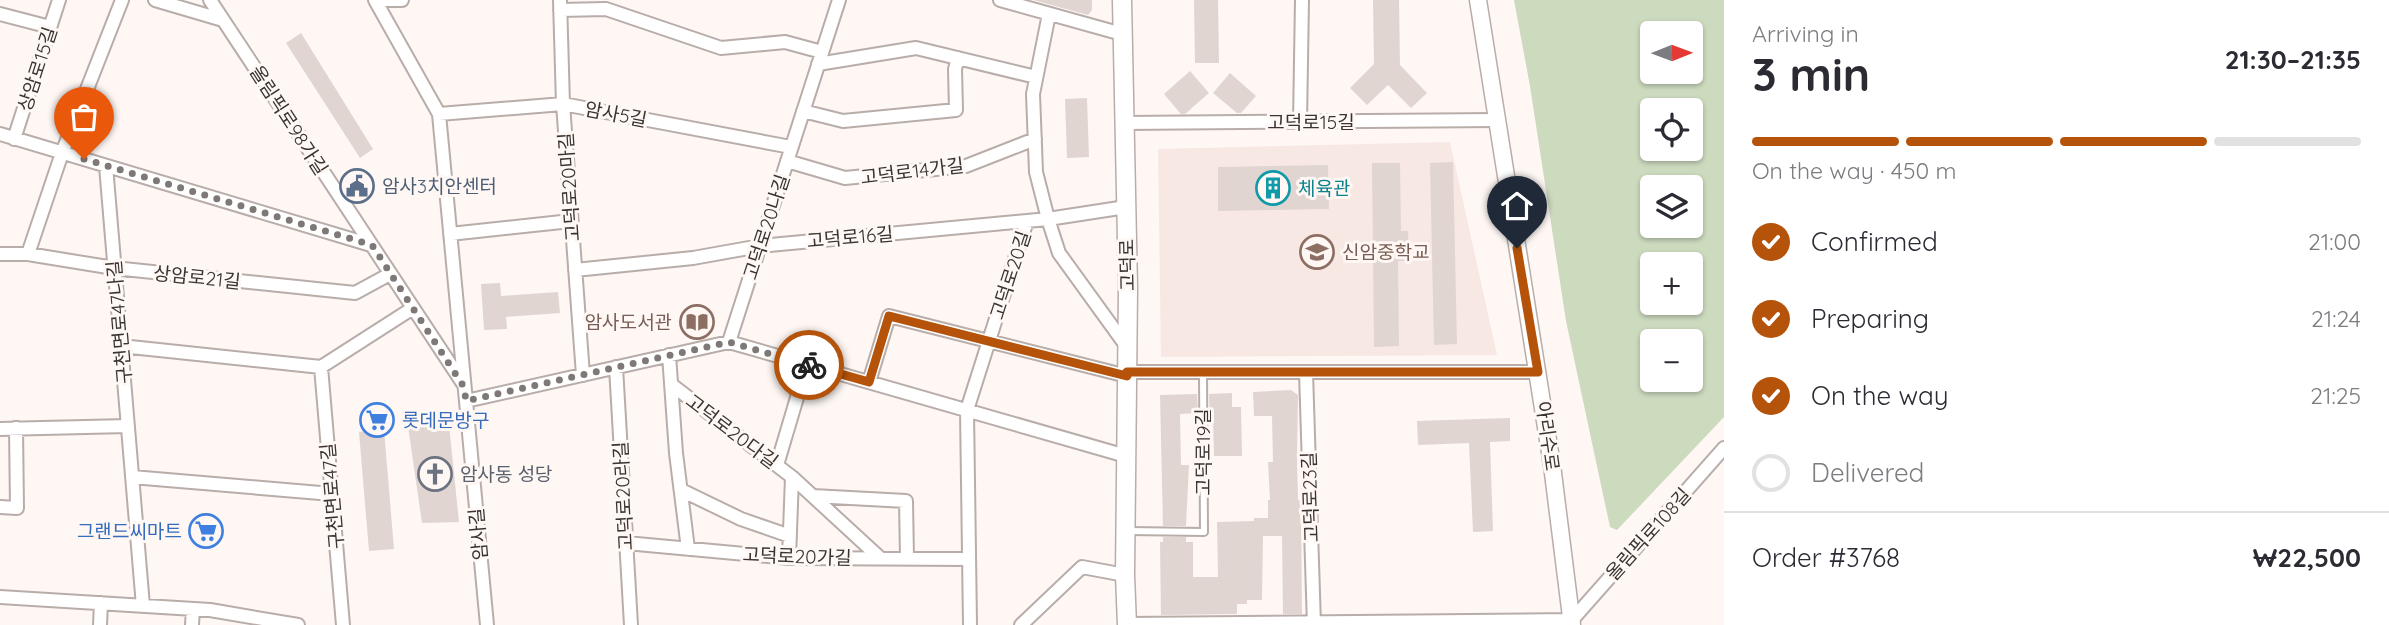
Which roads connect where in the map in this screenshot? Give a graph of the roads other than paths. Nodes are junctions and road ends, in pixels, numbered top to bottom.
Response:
1 (59, 0) edge
2 (122, 0) edge
3 (155, 0) edge
4 (375, 0) edge
5 (402, 0) edge
6 (839, 0) edge
7 (1000, 0) edge
8 (1122, 0) edge
9 (1302, 0) edge
10 (1478, 0) edge
11 (212, 1) edge
12 (560, 5) edge
13 (0, 14) edge
14 (1049, 14) junction
15 (223, 20) junction
16 (50, 27) junction
17 (1122, 34) junction
18 (820, 58) junction
19 (958, 58) junction
20 (1036, 77) junction
21 (563, 104) junction
22 (803, 111) junction
23 (439, 114) junction
24 (1498, 120) junction
25 (1300, 122) junction
26 (1124, 123) junction
27 (0, 134) edge
28 (15, 139) junction
29 (1035, 139) junction
30 (791, 147) junction
31 (62, 153) junction
32 (787, 161) junction
33 (106, 166) junction
34 (1126, 207) junction
35 (1048, 219) junction
36 (571, 221) junction
37 (1027, 221) junction
38 (450, 234) junction
39 (372, 245) junction
40 (760, 246) junction
41 (0, 254) edge
42 (28, 254) junction
43 (114, 268) junction
44 (575, 270) junction
45 (390, 274) junction
46 (413, 308) junction
47 (729, 342) junction
48 (989, 342) junction
49 (121, 346) junction
50 (1127, 347) junction
51 (670, 355) junction
52 (807, 364) junction
53 (321, 367) junction
54 (616, 367) junction
55 (1203, 372) junction
56 (1306, 372) junction
57 (1538, 372) junction
58 (1127, 374) junction
59 (583, 375) junction
60 (869, 382) junction
61 (672, 385) junction
62 (464, 387) junction
63 (466, 401) junction
64 (967, 410) junction
65 (128, 426) junction
66 (0, 429) edge
67 (16, 429) junction
68 (1724, 448) edge
69 (1126, 456) junction
70 (777, 466) junction
71 (132, 477) junction
72 (792, 477) junction
73 (681, 490) junction
74 (332, 494) junction
75 (813, 496) junction
76 (0, 507) edge
77 (1126, 531) junction
78 (790, 536) junction
79 (626, 543) junction
80 (688, 549) junction
81 (789, 558) junction
82 (880, 558) junction
83 (907, 558) junction
84 (969, 559) junction
85 (1125, 575) junction
86 (0, 597) edge
87 (101, 603) junction
88 (142, 606) junction
89 (193, 608) junction
90 (1572, 622) edge
91 (1127, 624) edge
92 (1314, 624) edge
93 (100, 625) edge
94 (192, 625) edge
95 (298, 625) edge
96 (343, 625) edge
97 (487, 625) edge
98 (631, 625) edge
99 (970, 625) edge
100 (1021, 625) edge

1 - 16 street, 상암로15길
2 - 31 street
3 - 15 street
4 - 5 street, 암사길
4 - 23 street, 암사길
6 - 18 street, 고덕로20나길
7 - 14 street
8 - 17 main road, 고덕로
9 - 25 street
10 - 24 street, 아리수로
11 - 15 street, 올림픽로98가길
12 - 18 street
12 - 21 street, 고덕로20마길
13 - 16 street
14 - 17 street
14 - 20 street
15 - 39 street, 올림픽로98가길
16 - 28 street, 상암로15길
17 - 26 main road, 고덕로
18 - 19 street
18 - 22 street, 고덕로20나길
19 - 20 street
19 - 22 street
20 - 29 street
21 - 23 street, 암사5길
21 - 30 street, 암사5길
21 - 36 street, 고덕로20마길
22 - 30 street, 고덕로20나길
23 - 38 street, 암사길
24 - 25 street, 고덕로15길
24 - 57 street, 아리수로
25 - 26 street, 고덕로15길
26 - 34 main road, 고덕로
27 - 28 street
28 - 31 street
29 - 32 street, 고덕로14가길
29 - 35 street
30 - 32 street, 고덕로20나길
31 - 33 street
31 - 42 street
32 - 40 street, 고덕로20나길
33 - 39 street
33 - 43 street, 구천면로47나길
34 - 35 street, 고덕로16길
34 - 50 main road, 고덕로
35 - 37 street, 고덕로16길
35 - 50 street
36 - 38 street
36 - 44 street, 고덕로20마길
37 - 40 street, 고덕로16길
37 - 48 street, 고덕로20길
38 - 62 street, 암사길
39 - 45 street, 올림픽로98가길
40 - 44 street, 고덕로16길
40 - 47 street, 고덕로20나길
41 - 42 street, 상암로21길
42 - 43 street, 상암로21길
43 - 45 street, 상암로21길
43 - 49 street, 구천면로47나길
44 - 59 street, 고덕로20마길
45 - 46 street, 올림픽로98가길
46 - 53 street
46 - 62 street, 올림픽로98가길
47 - 51 street
47 - 52 street
48 - 58 street
48 - 60 street
48 - 64 street, 고덕로20길
49 - 53 street
49 - 65 street, 구천면로47나길
50 - 58 main road, 고덕로
51 - 54 street
51 - 61 street, 고덕로20다길
52 - 60 street
52 - 70 street
53 - 74 street, 구천면로47길
54 - 59 street
54 - 79 street, 고덕로20라길
55 - 56 street
55 - 58 street
55 - 77 lane, 고덕로19길
56 - 57 street
56 - 92 street, 고덕로23길
57 - 90 street, 아리수로
58 - 69 main road, 고덕로
59 - 63 street
60 - 64 street
61 - 70 street, 고덕로20다길
61 - 73 street, 고덕로20다길
62 - 63 street, 암사길
63 - 97 street, 암사길
64 - 69 street
64 - 84 street
65 - 67 street
65 - 71 street, 구천면로47나길
66 - 67 street
67 - 76 street
68 - 90 street, 올림픽로108길
69 - 77 main road, 고덕로
70 - 72 street, 고덕로20다길
71 - 74 street
71 - 88 street, 구천면로47나길
72 - 75 street, 고덕로20다길
72 - 78 street, 고덕로20다길
73 - 78 street
73 - 80 street, 고덕로20다길
74 - 96 street, 구천면로47길
75 - 82 street, 고덕로20다길
75 - 83 street
77 - 85 main road, 고덕로
78 - 81 street, 고덕로20다길
79 - 80 street, 고덕로20가길
79 - 98 street, 고덕로20라길
80 - 81 street, 고덕로20가길
81 - 82 street, 고덕로20가길
82 - 83 street, 고덕로20가길
83 - 84 street, 고덕로20가길
84 - 99 street
85 - 91 main road, 고덕로
85 - 100 street
86 - 87 street
87 - 88 street
87 - 93 street
88 - 89 street
89 - 94 street
89 - 95 street
90 - 92 street
91 - 92 street

